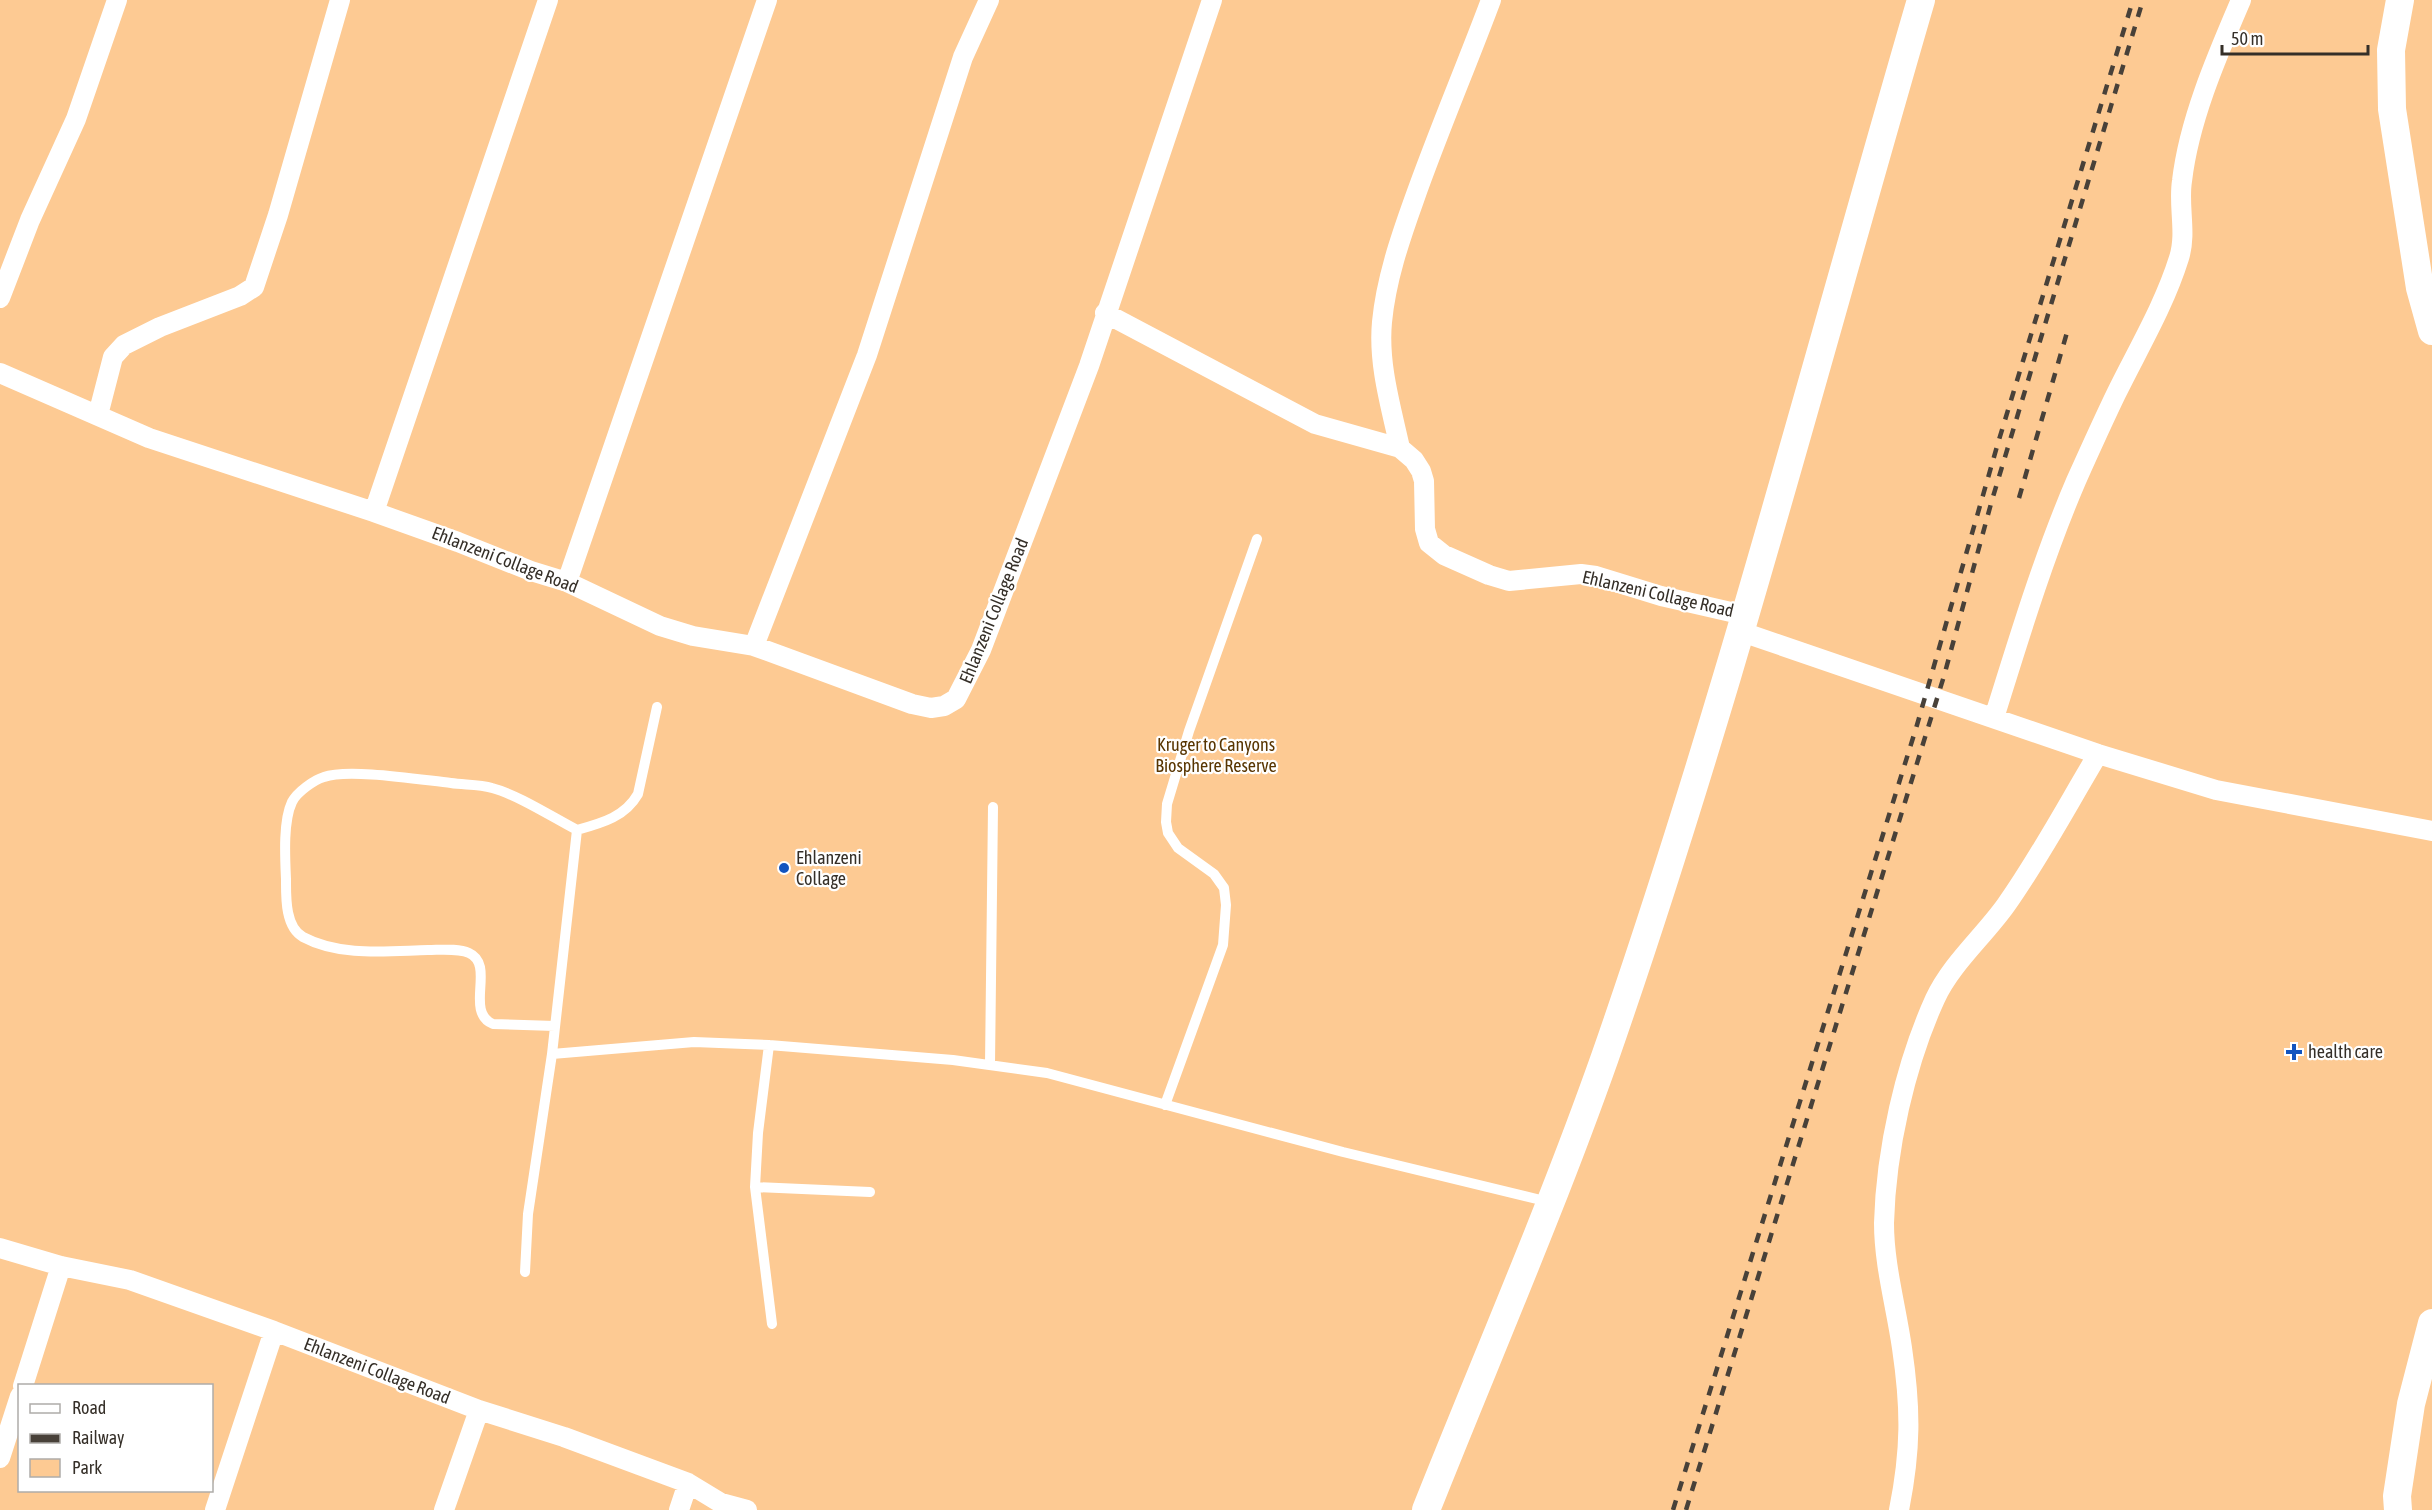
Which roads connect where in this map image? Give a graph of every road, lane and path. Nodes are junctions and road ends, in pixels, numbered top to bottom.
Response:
1 (117, 0) edge
2 (340, 0) edge
3 (548, 0) edge
4 (767, 0) edge
5 (989, 0) edge
6 (1212, 0) edge
7 (1491, 0) edge
8 (1921, 0) edge
9 (2241, 0) edge
10 (2400, 0) edge
11 (0, 298) edge
12 (1105, 313) junction
13 (2432, 331) edge
14 (0, 373) edge
15 (98, 415) junction
16 (1400, 448) junction
17 (374, 512) junction
18 (1257, 539) dead end
19 (567, 582) junction
20 (1742, 623) junction
21 (754, 646) junction
22 (657, 707) dead end
23 (1985, 715) junction
24 (2098, 754) junction
25 (993, 807) dead end
26 (577, 830) junction
27 (2432, 831) edge
28 (555, 1026) junction
29 (769, 1044) junction
30 (552, 1054) junction
31 (990, 1065) junction
32 (1165, 1105) junction
33 (755, 1187) junction
34 (870, 1192) dead end
35 (1549, 1202) junction
36 (0, 1248) edge
37 (61, 1266) junction
38 (525, 1272) dead end
39 (2432, 1323) edge
40 (772, 1324) dead end
41 (274, 1331) junction
42 (24, 1384) edge
43 (18, 1402) edge
44 (479, 1410) junction
45 (0, 1458) edge
46 (688, 1483) junction
47 (2394, 1505) edge
48 (215, 1510) edge
49 (444, 1510) edge
50 (679, 1510) edge
51 (747, 1510) edge
52 (1426, 1510) edge
53 (1899, 1510) edge

1 - 11 street
2 - 15 street
3 - 17 street
4 - 19 street
5 - 21 street
6 - 12 street, Ehlanzeni Collage Road
7 - 16 street
8 - 20 street
9 - 23 street
10 - 13 street
12 - 16 street
12 - 21 street, Ehlanzeni Collage Road
14 - 15 street, Ehlanzeni Collage Road
15 - 17 street, Ehlanzeni Collage Road
16 - 20 street, Ehlanzeni Collage Road
17 - 19 street, Ehlanzeni Collage Road
18 - 32 lane
19 - 21 street, Ehlanzeni Collage Road
20 - 23 street, Ehlanzeni Collage Road
20 - 35 street
22 - 26 lane
23 - 24 street, Ehlanzeni Collage Road
24 - 27 street, Ehlanzeni Collage Road
24 - 53 street
25 - 31 lane
26 - 28 lane
26 - 28 lane
28 - 30 lane
29 - 30 lane
29 - 31 lane
29 - 33 lane
30 - 38 lane
31 - 32 lane
32 - 35 lane
33 - 34 lane
33 - 40 lane
35 - 52 street
36 - 37 street, Ehlanzeni Collage Road
37 - 41 street, Ehlanzeni Collage Road
37 - 42 street
39 - 47 street
41 - 44 street, Ehlanzeni Collage Road
41 - 48 street
43 - 45 street
44 - 46 street, Ehlanzeni Collage Road
44 - 49 street
46 - 50 street
46 - 51 street, Ehlanzeni Collage Road

